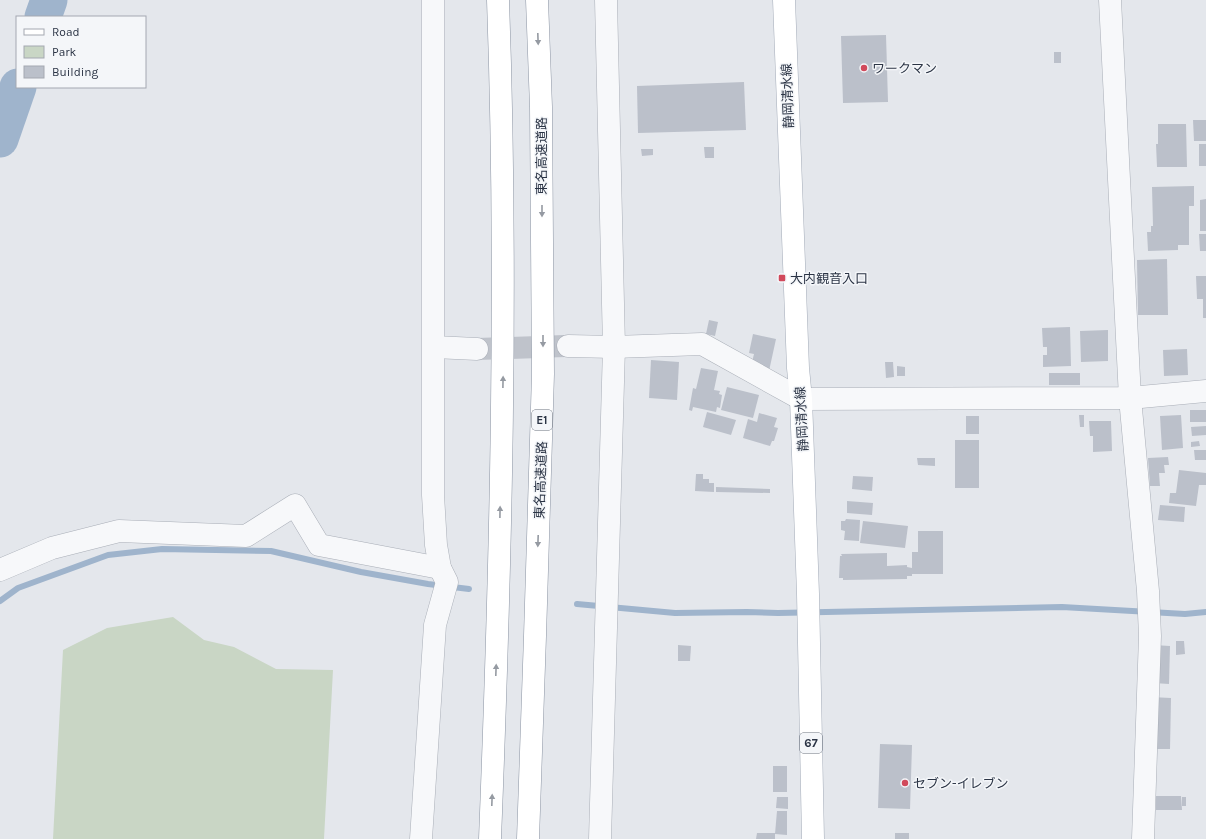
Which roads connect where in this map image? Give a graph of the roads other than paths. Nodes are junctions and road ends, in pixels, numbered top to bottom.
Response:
1 (433, 0) edge
2 (498, 0) edge
3 (537, 0) edge
4 (606, 0) edge
5 (784, 0) edge
6 (1110, 0) edge
7 (568, 346) tunnel mouth
8 (434, 347) junction
9 (614, 347) junction
10 (477, 349) tunnel mouth
11 (1206, 391) edge
12 (1130, 398) junction
13 (801, 400) junction
14 (0, 570) edge
15 (443, 575) junction
16 (422, 839) edge
17 (490, 839) edge
18 (528, 839) edge
19 (600, 839) edge
20 (813, 839) edge
21 (1143, 839) edge

1 - 8 street
17 -> 2 main road
3 -> 18 main road, 東名高速道路 / E1
4 - 9 street
5 - 13 main road, 静岡清水線 / 67
6 - 12 street
7 - 9 street
8 - 10 street
8 - 15 street
9 - 13 street
9 - 19 street
11 - 12 street
12 - 13 street
12 - 21 street
13 - 20 main road, 静岡清水線 / 67
14 - 15 street
15 - 16 street

